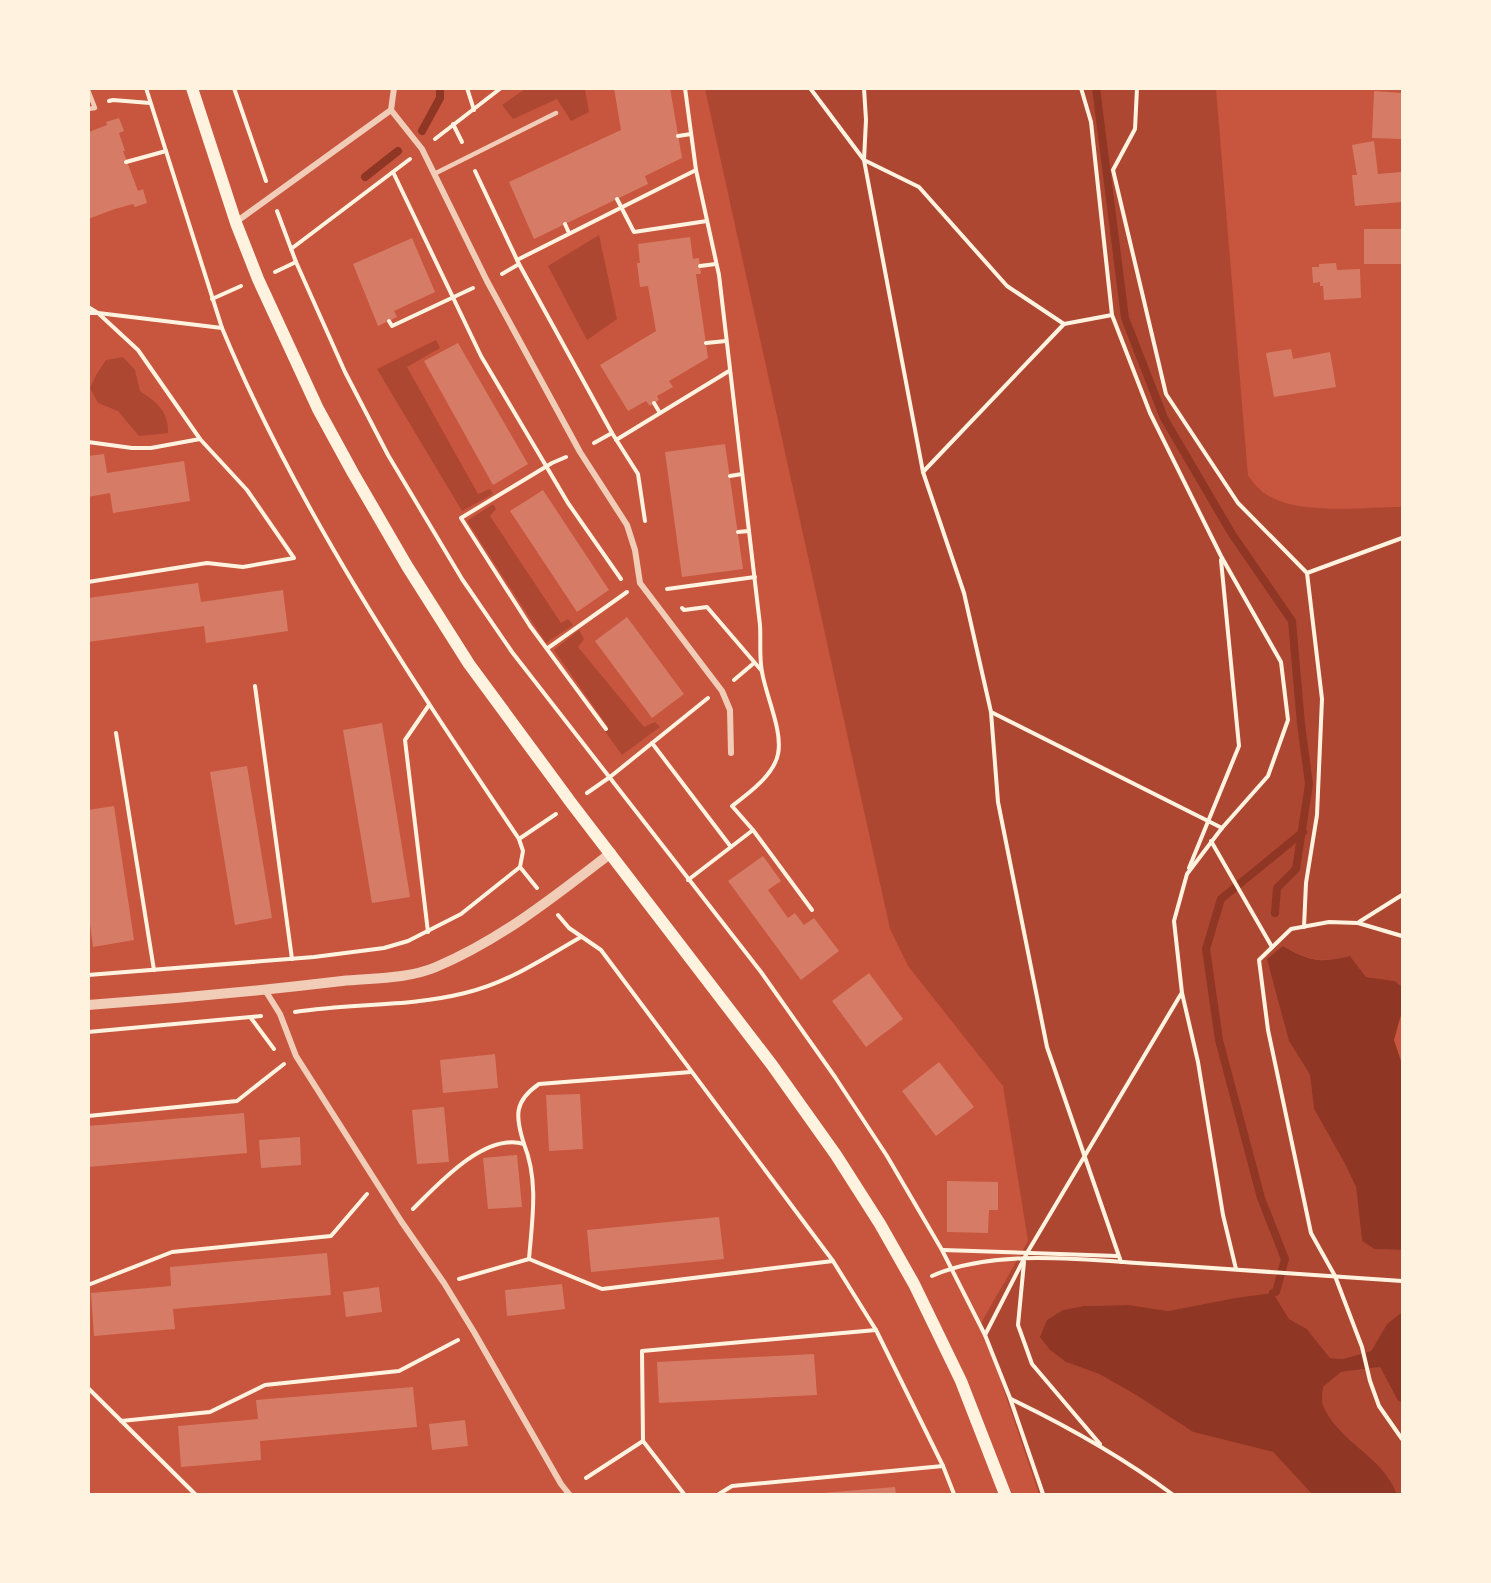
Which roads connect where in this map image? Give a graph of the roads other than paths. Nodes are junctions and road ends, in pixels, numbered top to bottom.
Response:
1 (192, 88) edge
2 (394, 88) edge
3 (88, 90) edge
4 (88, 110) edge
5 (391, 110) junction
6 (556, 113) dead end
7 (434, 174) junction
8 (236, 223) junction
9 (731, 753) dead end
10 (611, 853) junction
11 (265, 990) junction
12 (88, 1005) edge
13 (569, 1494) edge
14 (1005, 1494) edge

1 - 8 main road
2 - 5 street
3 - 4 lane
5 - 7 street
5 - 8 street
6 - 7 lane
7 - 9 street
8 - 10 main road
10 - 11 street
10 - 14 main road
11 - 12 street
11 - 13 street

